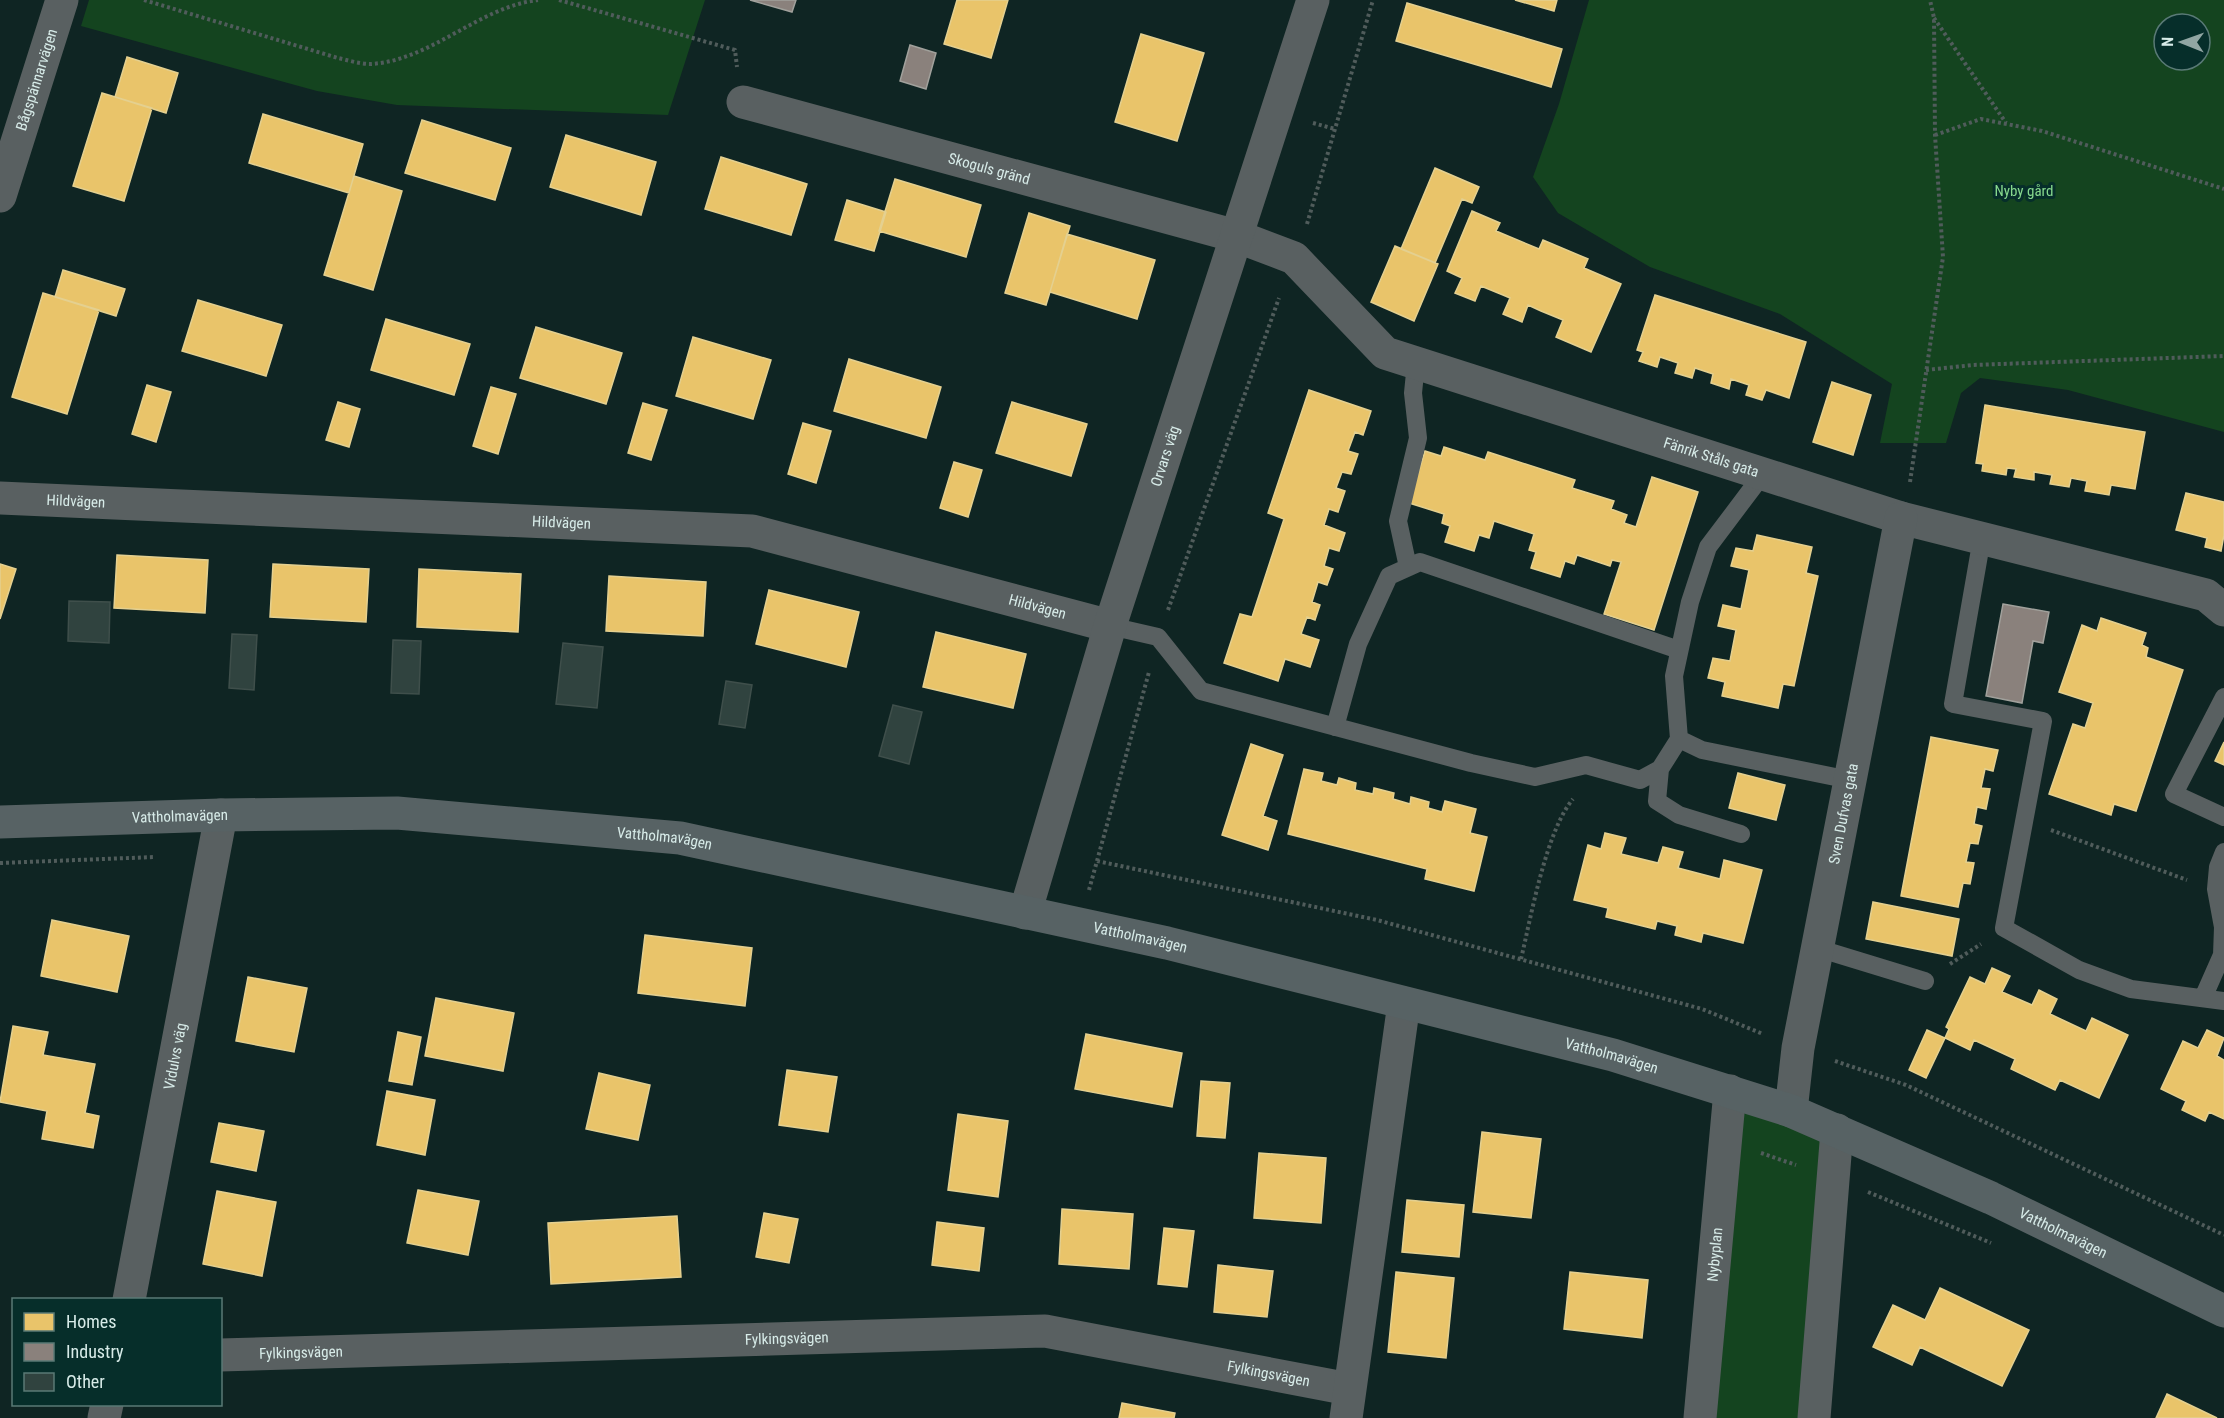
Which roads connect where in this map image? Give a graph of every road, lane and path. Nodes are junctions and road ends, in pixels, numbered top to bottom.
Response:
1 (62, 0) edge
2 (144, 0) edge
3 (538, 0) edge
4 (559, 0) edge
5 (1313, 0) edge
6 (1373, 0) edge
7 (1930, 0) edge
8 (1934, 18) junction
9 (742, 102) joint
10 (1308, 121) dead end
11 (2007, 124) junction
12 (1335, 129) junction
13 (1935, 135) junction
14 (2224, 189) edge
15 (0, 196) edge
16 (1236, 236) junction
17 (1294, 258) junction
18 (2224, 356) edge
19 (1416, 363) junction
20 (1926, 370) junction
21 (1763, 474) junction
22 (0, 498) edge
23 (1900, 518) junction
24 (1982, 538) junction
25 (1408, 567) junction
26 (2224, 610) edge
27 (1110, 626) junction
28 (1158, 637) junction
29 (1679, 650) junction
30 (2224, 697) edge
31 (1335, 727) junction
32 (1678, 739) junction
33 (1598, 768) junction
34 (1660, 769) junction
35 (1850, 780) junction
36 (221, 815) junction
37 (2224, 817) edge
38 (2025, 820) junction
39 (0, 822) edge
40 (1741, 834) dead end
41 (2224, 852) edge
42 (1097, 861) junction
43 (2216, 889) junction
44 (1025, 913) junction
45 (1079, 924) junction
46 (2004, 928) junction
47 (1817, 948) junction
48 (1521, 959) junction
49 (1925, 981) joint
50 (2203, 998) junction
51 (2224, 1001) edge
52 (1404, 1003) junction
53 (1798, 1048) junction
54 (1730, 1091) junction
55 (1791, 1111) junction
56 (1837, 1130) junction
57 (2224, 1235) edge
58 (129, 1298) edge
59 (2224, 1311) edge
60 (222, 1355) edge
61 (1347, 1403) edge
62 (1700, 1418) edge
63 (1814, 1418) edge

1 - 15 street, Bågspännarvägen
2 - 3 path
4 - 9 path
5 - 16 street, Orvars väg
6 - 12 path
7 - 8 path
8 - 11 path
8 - 13 path
9 - 16 street, Skoguls gränd
10 - 12 path
11 - 13 path
11 - 14 path
12 - 17 path
13 - 20 path
16 - 17 street, Fänrik Ståls gata
16 - 27 street, Orvars väg
17 - 19 street, Fänrik Ståls gata
17 - 28 path
18 - 20 path
19 - 21 street, Fänrik Ståls gata
19 - 25 lane
20 - 23 path
21 - 23 street, Fänrik Ståls gata
21 - 29 lane
22 - 27 street, Hildvägen
23 - 24 street, Fänrik Ståls gata
23 - 35 street, Sven Dufvas gata
24 - 26 street, Fänrik Ståls gata
24 - 38 lane
25 - 29 lane
25 - 31 lane
27 - 28 lane
27 - 44 street, Orvars väg
28 - 31 lane
28 - 42 path
29 - 32 lane
30 - 37 lane
31 - 33 lane
32 - 34 lane
32 - 35 lane
33 - 34 lane
33 - 48 path
34 - 40 lane
35 - 47 street, Sven Dufvas gata
36 - 39 main road, Vattholmavägen
36 - 44 main road, Vattholmavägen
36 - 58 street, Vidulvs väg
38 - 43 path
38 - 46 lane
41 - 43 lane
42 - 45 path
42 - 48 path
43 - 50 lane
44 - 45 main road, Vattholmavägen
45 - 52 main road, Vattholmavägen
46 - 49 path
46 - 50 lane
47 - 49 lane
47 - 53 street, Sven Dufvas gata
48 - 53 path
50 - 51 lane
52 - 54 main road, Vattholmavägen
52 - 61 street, Fylkingsvägen
53 - 55 street, Sven Dufvas gata
53 - 57 path
54 - 55 main road, Vattholmavägen
54 - 62 street, Nybyplan
55 - 56 main road, Vattholmavägen
56 - 59 main road, Vattholmavägen
56 - 63 street
60 - 61 street, Fylkingsvägen

